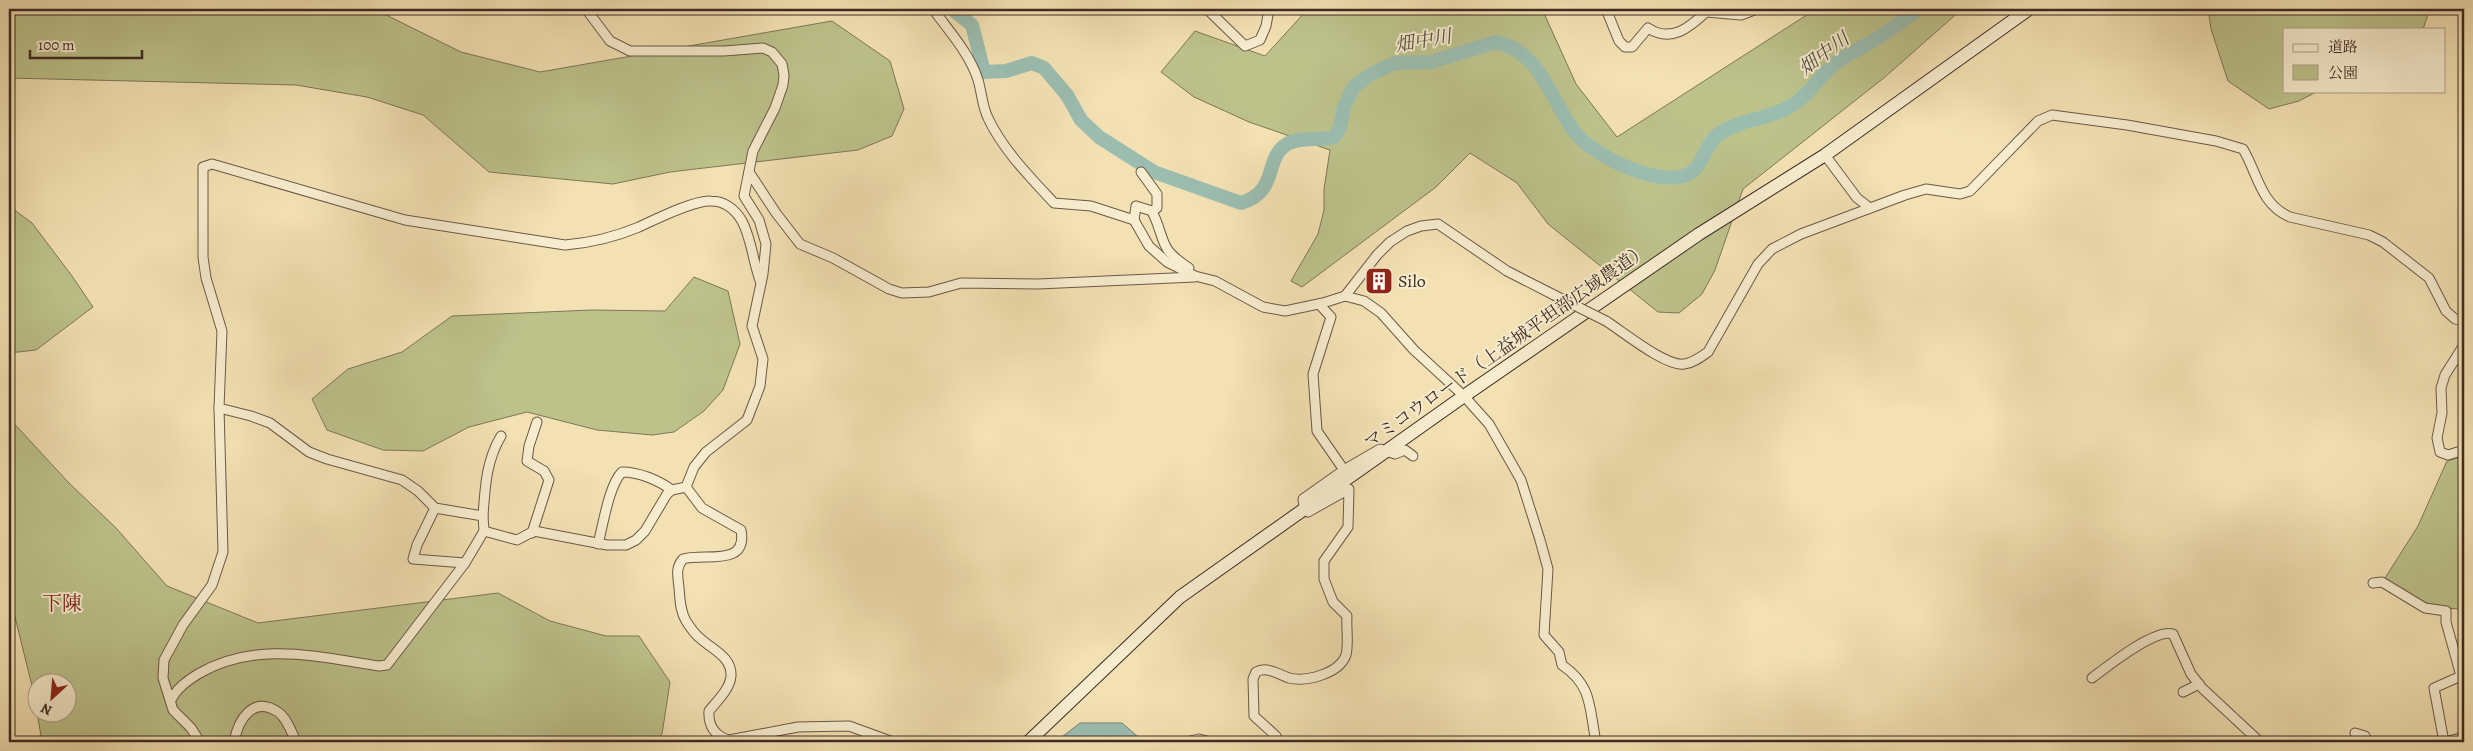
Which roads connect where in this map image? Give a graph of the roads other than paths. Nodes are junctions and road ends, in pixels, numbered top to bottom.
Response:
1 (586, 9) edge
2 (933, 9) edge
3 (1207, 9) edge
4 (1268, 9) edge
5 (1606, 9) edge
6 (1757, 9) edge
7 (2029, 9) edge
8 (1825, 155) junction
9 (749, 172) junction
10 (1141, 172) dead end
11 (1870, 208) junction
12 (1152, 212) junction
13 (1134, 220) junction
14 (1195, 276) junction
15 (761, 283) junction
16 (1345, 296) junction
17 (1319, 304) junction
18 (2464, 321) edge
19 (2464, 345) edge
20 (1464, 396) junction
21 (219, 408) junction
22 (537, 422) dead end
23 (501, 436) dead end
24 (1386, 450) junction
25 (2464, 450) edge
26 (1413, 456) dead end
27 (1344, 470) junction
28 (686, 487) junction
29 (672, 490) junction
30 (1304, 507) junction
31 (435, 508) junction
32 (483, 516) junction
33 (484, 531) junction
34 (532, 532) junction
35 (598, 544) junction
36 (465, 562) junction
37 (2373, 583) dead end
38 (2092, 678) dead end
39 (2199, 684) junction
40 (2183, 692) dead end
41 (170, 700) junction
42 (2355, 733) dead end
43 (2464, 737) edge
44 (880, 739) edge
45 (200, 742) edge
46 (234, 742) edge
47 (296, 742) edge
48 (893, 742) edge
49 (1028, 742) edge
50 (1186, 742) edge
51 (1210, 742) edge
52 (1279, 742) edge
53 (1596, 742) edge
54 (2260, 742) edge
55 (2367, 742) edge
56 (2445, 742) edge

1 - 9 street
2 - 13 street
3 - 4 street
5 - 6 street
7 - 8 street, マミコウロード（上益城平坦部広域農道）
8 - 11 street
8 - 20 street, マミコウロード（上益城平坦部広域農道）
9 - 14 street
9 - 15 street
10 - 12 street
11 - 16 street, bridge
11 - 18 street
12 - 13 street
12 - 14 street
13 - 14 street
14 - 17 street
15 - 21 street
15 - 28 street
16 - 17 street
16 - 20 street
17 - 27 street
19 - 25 street
20 - 24 street, マミコウロード（上益城平坦部広域農道）
20 - 53 street
21 - 31 street
21 - 41 street
22 - 34 street
23 - 32 street
24 - 26 street
24 - 27 street
24 - 30 street, マミコウロード（上益城平坦部広域農道）
27 - 30 street
28 - 29 street
28 - 44 street
29 - 35 street
29 - 35 street
30 - 49 street, マミコウロード（上益城平坦部広域農道）
30 - 52 street
31 - 32 street
31 - 36 street
32 - 33 street
33 - 34 street
33 - 36 street
34 - 35 street
36 - 41 street
37 - 56 street
38 - 39 street
39 - 40 street
39 - 54 street
41 - 45 street
42 - 55 street
43 - 56 street
44 - 48 street
46 - 47 street
50 - 51 street

